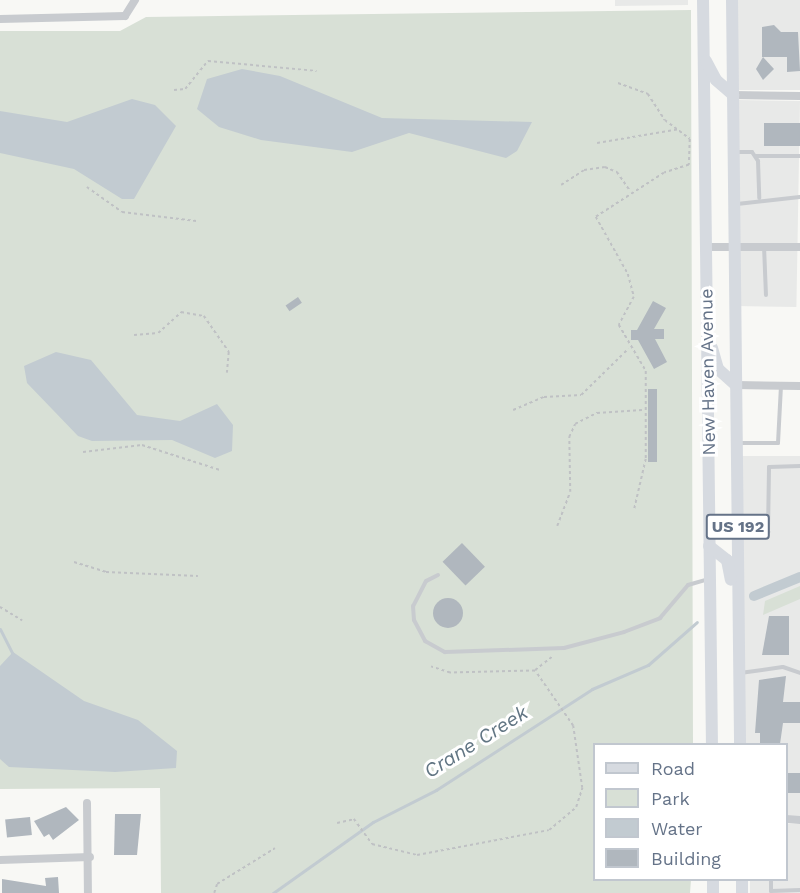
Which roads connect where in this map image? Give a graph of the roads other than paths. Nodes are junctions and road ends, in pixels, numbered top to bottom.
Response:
1 (135, 0) edge
2 (704, 0) edge
3 (732, 0) edge
4 (0, 19) edge
5 (704, 57) junction
6 (733, 95) junction
7 (800, 96) edge
8 (734, 152) junction
9 (755, 156) junction
10 (800, 156) edge
11 (800, 197) edge
12 (759, 198) junction
13 (735, 204) junction
14 (735, 245) junction
15 (764, 246) junction
16 (706, 247) junction
17 (800, 247) edge
18 (766, 295) dead end
19 (708, 333) junction
20 (736, 385) junction
21 (781, 386) junction
22 (800, 386) edge
23 (737, 443) junction
24 (800, 466) edge
25 (738, 538) junction
26 (709, 546) junction
27 (438, 575) dead end
28 (710, 579) junction
29 (740, 673) junction
30 (800, 673) edge
31 (740, 691) junction
32 (712, 743) edge
33 (740, 743) edge
34 (87, 803) dead end
35 (90, 857) junction
36 (0, 860) edge
37 (771, 881) edge
38 (800, 890) edge
39 (88, 893) edge

1 - 4 street
2 - 5 main road, New Haven Avenue / US 192
3 - 6 main road, New Haven Avenue / US 192
5 - 6 main road
5 - 16 main road, New Haven Avenue / US 192
6 - 7 street
6 - 8 main road, New Haven Avenue / US 192
8 - 9 lane
8 - 13 main road, New Haven Avenue / US 192
9 - 10 lane
9 - 12 lane
11 - 12 lane
12 - 13 lane
13 - 14 main road, New Haven Avenue / US 192
14 - 15 street
14 - 16 street
14 - 20 main road, New Haven Avenue / US 192
15 - 17 street
15 - 18 lane
16 - 19 main road, New Haven Avenue / US 192
19 - 20 main road
19 - 26 main road, New Haven Avenue / US 192
20 - 21 street
20 - 23 main road, New Haven Avenue / US 192
21 - 22 street
21 - 23 lane
23 - 25 main road, New Haven Avenue / US 192
24 - 25 lane
25 - 29 main road, New Haven Avenue / US 192
26 - 28 main road, New Haven Avenue / US 192
26 - 31 main road
27 - 28 lane
28 - 32 main road, New Haven Avenue / US 192
29 - 30 lane
29 - 31 main road, New Haven Avenue / US 192
31 - 33 main road, New Haven Avenue / US 192
34 - 35 street
35 - 36 street
35 - 39 street
37 - 38 lane

